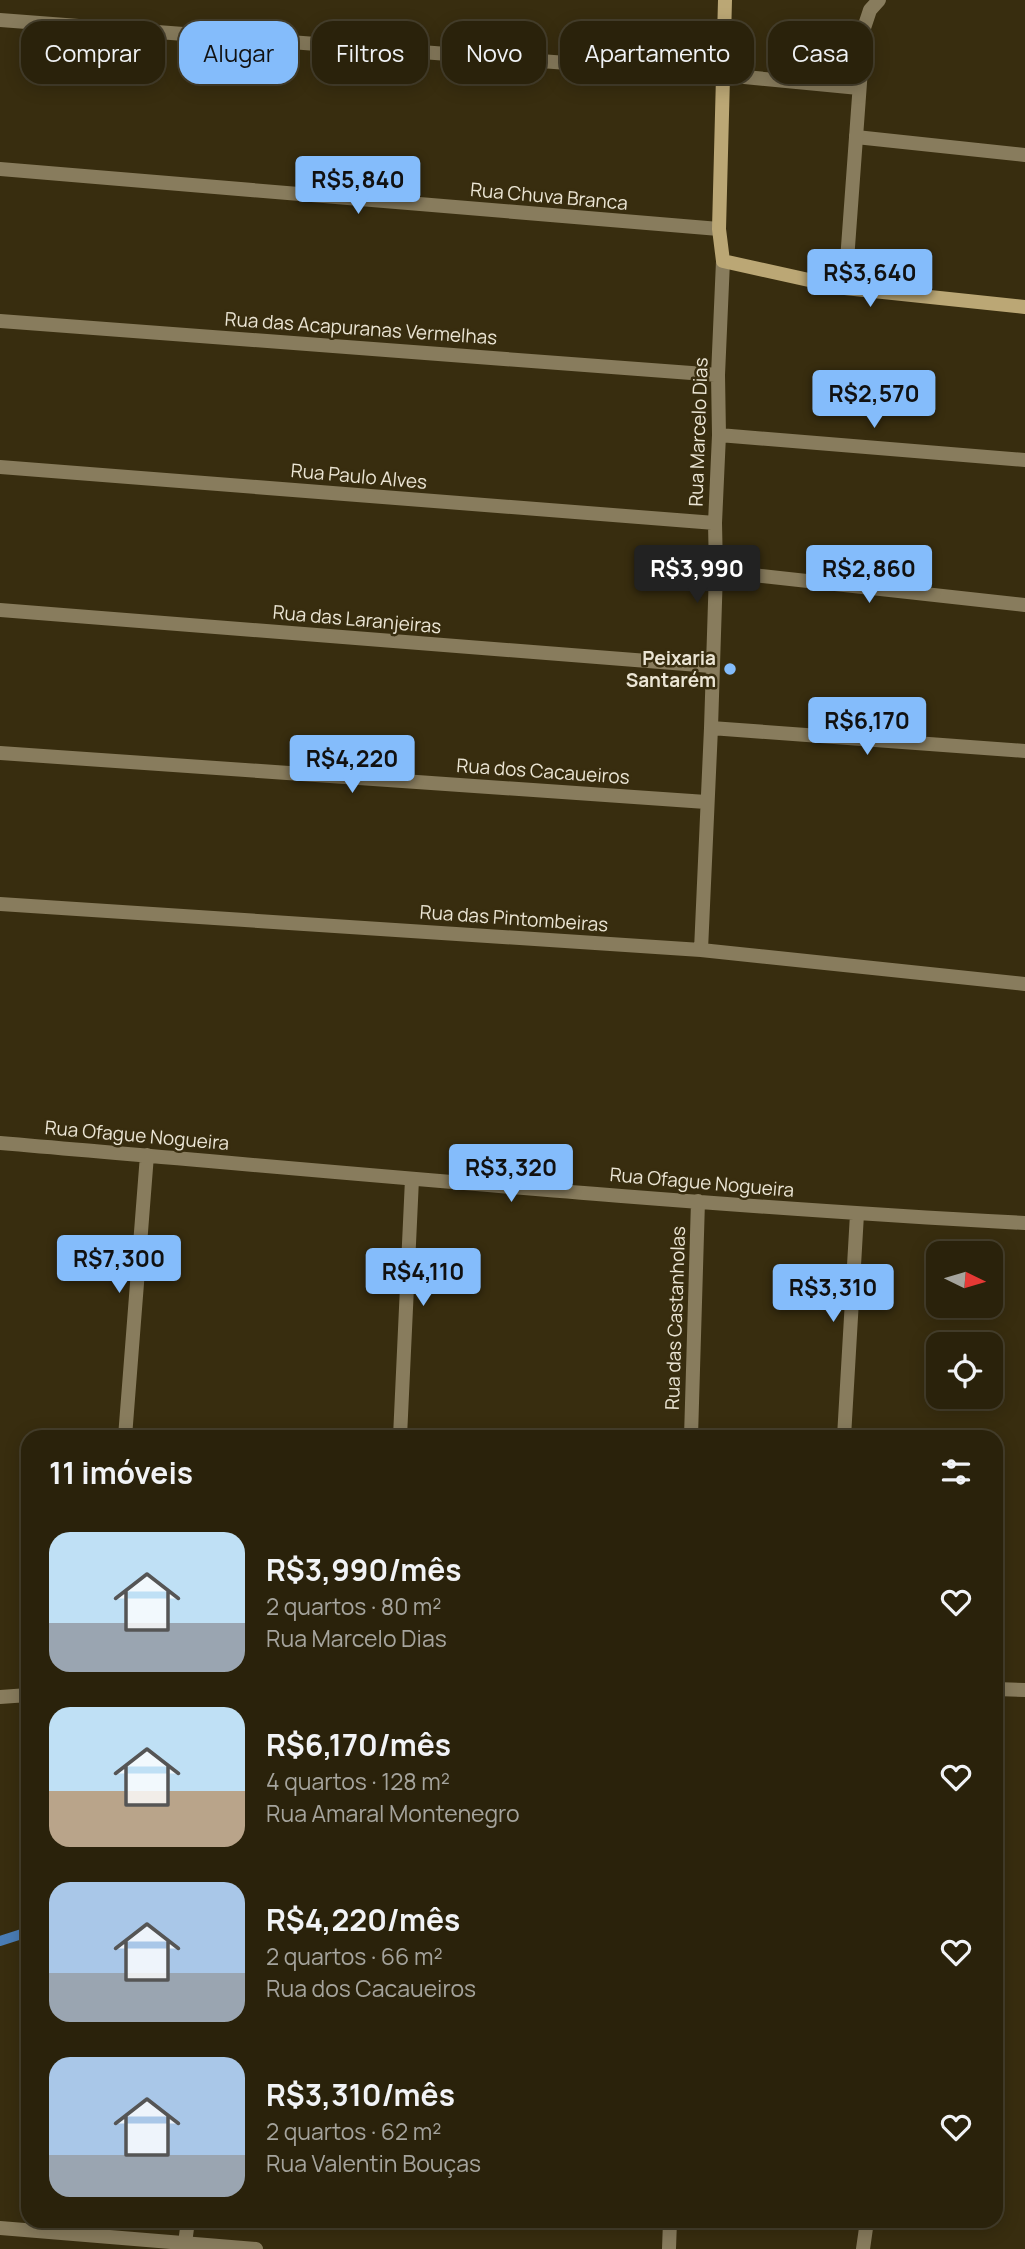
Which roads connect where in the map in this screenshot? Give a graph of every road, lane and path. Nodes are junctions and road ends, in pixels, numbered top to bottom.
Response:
1 (724, 0) edge
2 (879, 0) edge
3 (0, 20) edge
4 (724, 21) edge
5 (560, 63) edge
6 (754, 78) edge
7 (724, 84) edge
8 (859, 88) junction
9 (856, 137) junction
10 (1025, 155) edge
11 (0, 169) edge
12 (719, 229) junction
13 (723, 261) junction
14 (845, 288) junction
15 (1025, 307) edge
16 (0, 321) edge
17 (718, 375) junction
18 (719, 435) junction
19 (1025, 460) edge
20 (0, 467) edge
21 (715, 523) junction
22 (716, 571) junction
23 (1025, 605) edge
24 (0, 610) edge
25 (711, 666) junction
26 (711, 728) junction
27 (1025, 751) edge
28 (0, 753) edge
29 (706, 802) junction
30 (0, 904) edge
31 (701, 950) junction
32 (1025, 984) edge
33 (0, 1143) edge
34 (147, 1155) junction
35 (412, 1179) junction
36 (698, 1200) junction
37 (857, 1214) junction
38 (1025, 1223) edge
39 (126, 1430) edge
40 (400, 1430) edge
41 (691, 1430) edge
42 (844, 1430) edge
43 (1003, 1689) edge
44 (1025, 1690) edge
45 (21, 1696) edge
46 (0, 1697) edge
47 (0, 2228) edge
48 (187, 2228) edge
49 (670, 2228) edge
50 (866, 2228) edge
51 (185, 2243) junction
52 (256, 2249) edge
53 (669, 2249) edge
54 (863, 2249) edge

1 - 4 street, Rua Marcelo Dias
2 - 8 street
3 - 5 street
6 - 8 street
7 - 12 street, Rua Marcelo Dias
8 - 9 street
9 - 10 street
9 - 14 street
11 - 12 street, Rua Chuva Branca
12 - 13 street, Rua Marcelo Dias
13 - 14 street
13 - 17 street, Rua Marcelo Dias
14 - 15 street
16 - 17 street, Rua das Acapuranas Vermelhas
17 - 18 street, Rua Marcelo Dias
18 - 19 street
18 - 21 street, Rua Marcelo Dias
20 - 21 street, Rua Paulo Alves
21 - 22 street, Rua Marcelo Dias
22 - 23 street
22 - 25 street, Rua Marcelo Dias
24 - 25 street, Rua das Laranjeiras
25 - 26 street, Rua Marcelo Dias
26 - 27 street
26 - 29 street, Rua Marcelo Dias
28 - 29 street, Rua dos Cacaueiros
29 - 31 street, Rua Marcelo Dias
30 - 31 street, Rua das Pintombeiras
31 - 32 street, Rua das Pintombeiras
33 - 34 street, Rua Ofague Nogueira
34 - 35 street, Rua Ofague Nogueira
34 - 39 street
35 - 36 street, Rua Ofague Nogueira
35 - 40 street
36 - 37 street, Rua Ofague Nogueira
36 - 41 street, Rua das Castanholas
37 - 38 street, Rua Ofague Nogueira
37 - 42 street
43 - 44 street
45 - 46 street
47 - 51 street
48 - 51 street
49 - 53 street
50 - 54 street
51 - 52 street

